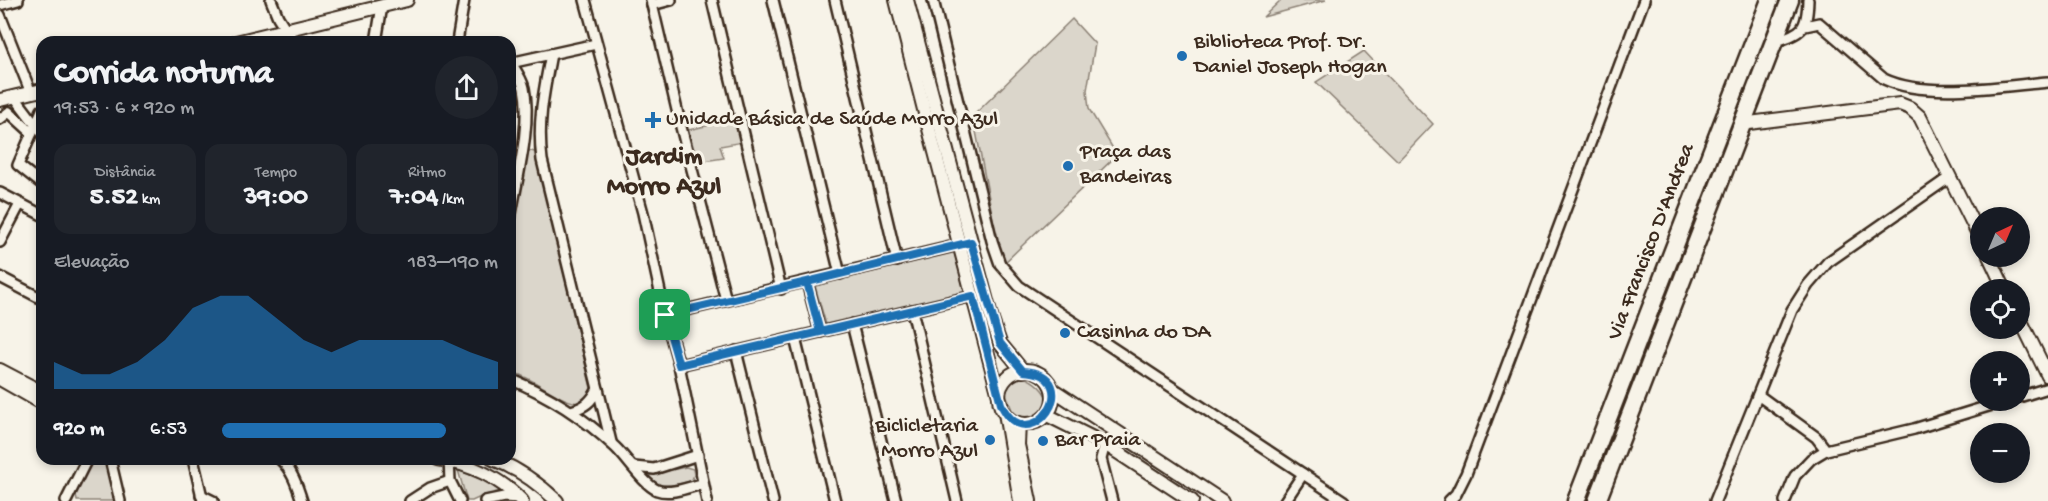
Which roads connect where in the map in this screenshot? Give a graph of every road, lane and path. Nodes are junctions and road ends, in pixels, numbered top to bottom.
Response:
1 (18, 0) edge
2 (271, 0) edge
3 (407, 0) edge
4 (464, 0) edge
5 (585, 0) edge
6 (670, 0) edge
7 (712, 0) edge
8 (772, 0) edge
9 (835, 0) edge
10 (896, 0) edge
11 (907, 0) edge
12 (933, 0) edge
13 (1644, 0) edge
14 (1770, 0) edge
15 (1790, 0) edge
16 (1808, 0) edge
17 (651, 2) edge
18 (0, 5) edge
19 (382, 6) junction
20 (0, 15) edge
21 (1805, 26) junction
22 (286, 30) junction
23 (261, 36) edge
24 (290, 36) edge
25 (377, 36) edge
26 (458, 36) edge
27 (1774, 42) junction
28 (596, 44) junction
29 (551, 54) junction
30 (516, 62) edge
31 (516, 71) edge
32 (2048, 82) edge
33 (36, 91) edge
34 (7, 100) edge
35 (36, 108) edge
36 (0, 119) edge
37 (1741, 124) junction
38 (36, 129) edge
39 (36, 129) edge
40 (36, 132) edge
41 (524, 135) junction
42 (539, 135) junction
43 (516, 176) edge
44 (1950, 177) junction
45 (36, 179) edge
46 (0, 193) edge
47 (20, 204) junction
48 (36, 212) edge
49 (1970, 218) edge
50 (0, 242) edge
51 (966, 244) junction
52 (897, 261) junction
53 (840, 274) junction
54 (0, 277) edge
55 (807, 282) junction
56 (781, 289) junction
57 (36, 296) edge
58 (973, 296) junction
59 (726, 300) junction
60 (912, 310) junction
61 (665, 315) junction
62 (992, 320) junction
63 (852, 324) junction
64 (820, 332) junction
65 (795, 338) junction
66 (2030, 339) edge
67 (736, 351) junction
68 (679, 365) junction
69 (0, 370) edge
70 (1023, 371) junction
71 (2048, 376) edge
72 (0, 380) edge
73 (516, 382) edge
74 (2048, 388) edge
75 (36, 389) edge
76 (598, 389) junction
77 (1052, 389) junction
78 (2030, 394) edge
79 (1758, 395) junction
80 (36, 400) edge
81 (1003, 409) junction
82 (571, 411) junction
83 (1972, 411) edge
84 (1047, 415) junction
85 (1019, 423) junction
86 (610, 442) junction
87 (1105, 444) junction
88 (1826, 450) junction
89 (698, 455) junction
90 (84, 465) edge
91 (111, 465) edge
92 (194, 465) edge
93 (286, 465) edge
94 (450, 465) edge
95 (508, 465) edge
96 (634, 467) junction
97 (1303, 474) junction
98 (702, 484) junction
99 (202, 498) edge
100 (520, 499) edge
101 (66, 501) edge
102 (120, 501) edge
103 (213, 501) edge
104 (302, 501) edge
105 (411, 501) edge
106 (460, 501) edge
107 (485, 501) edge
108 (557, 501) edge
109 (707, 501) edge
110 (773, 501) edge
111 (835, 501) edge
112 (896, 501) edge
113 (957, 501) edge
114 (1020, 501) edge
115 (1030, 501) edge
116 (1112, 501) edge
117 (1192, 501) edge
118 (1222, 501) edge
119 (1285, 501) edge
120 (1344, 501) edge
121 (1449, 501) edge
122 (1576, 501) edge
123 (1597, 501) edge
124 (1715, 501) edge
125 (1785, 501) edge

1 - 18 street
2 - 22 street
3 - 19 street
4 - 26 street
5 - 28 street
6 - 17 street
7 - 56 street
8 - 53 street
9 - 52 street
10 - 51 street
11 - 51 street
12 - 97 street
13 - 121 street
14 - 122 highway, Via Francisco D'Andrea
15 - 27 highway, Via Francisco D'Andrea
16 - 21 street
17 - 59 street
19 - 22 street
19 - 25 street
20 - 33 street
21 - 27 street
21 - 32 street
22 - 23 street
22 - 24 street
27 - 37 highway, Via Francisco D'Andrea
28 - 29 street
28 - 61 street
29 - 30 street
29 - 42 street
31 - 41 street
33 - 34 street
34 - 35 street
34 - 38 street
36 - 39 street
37 - 44 street
37 - 123 highway, Via Francisco D'Andrea
40 - 45 street
41 - 42 street
41 - 43 street
42 - 76 street
44 - 49 street
44 - 79 street
46 - 47 street
47 - 48 street
47 - 50 street
51 - 52 street
51 - 58 street
51 - 62 street
52 - 53 street
53 - 55 street
54 - 57 street
55 - 56 street
55 - 64 street
56 - 59 street
58 - 60 street
58 - 62 street
58 - 81 street
59 - 61 street
60 - 63 street
60 - 113 street
61 - 68 street
62 - 70 street
63 - 64 street
63 - 112 street
64 - 65 street
65 - 67 street
65 - 111 street
66 - 71 street
67 - 68 street
67 - 110 street
68 - 89 street
69 - 75 street
70 - 77 street
70 - 81 street
72 - 80 street
73 - 82 street
74 - 78 street
76 - 82 street
76 - 86 street
77 - 84 street
77 - 118 street
79 - 88 street
79 - 124 street
81 - 85 street
81 - 114 street
82 - 86 street
83 - 88 street
84 - 85 street
84 - 87 street
85 - 115 street
86 - 96 street
87 - 116 street
87 - 117 street
88 - 125 street
89 - 96 street
89 - 98 street
90 - 101 street
91 - 102 street
92 - 99 street
93 - 104 street
94 - 100 street
94 - 105 street
94 - 106 street
95 - 108 street
96 - 98 street
97 - 119 street
97 - 120 street
98 - 109 street
99 - 103 street
100 - 107 street

